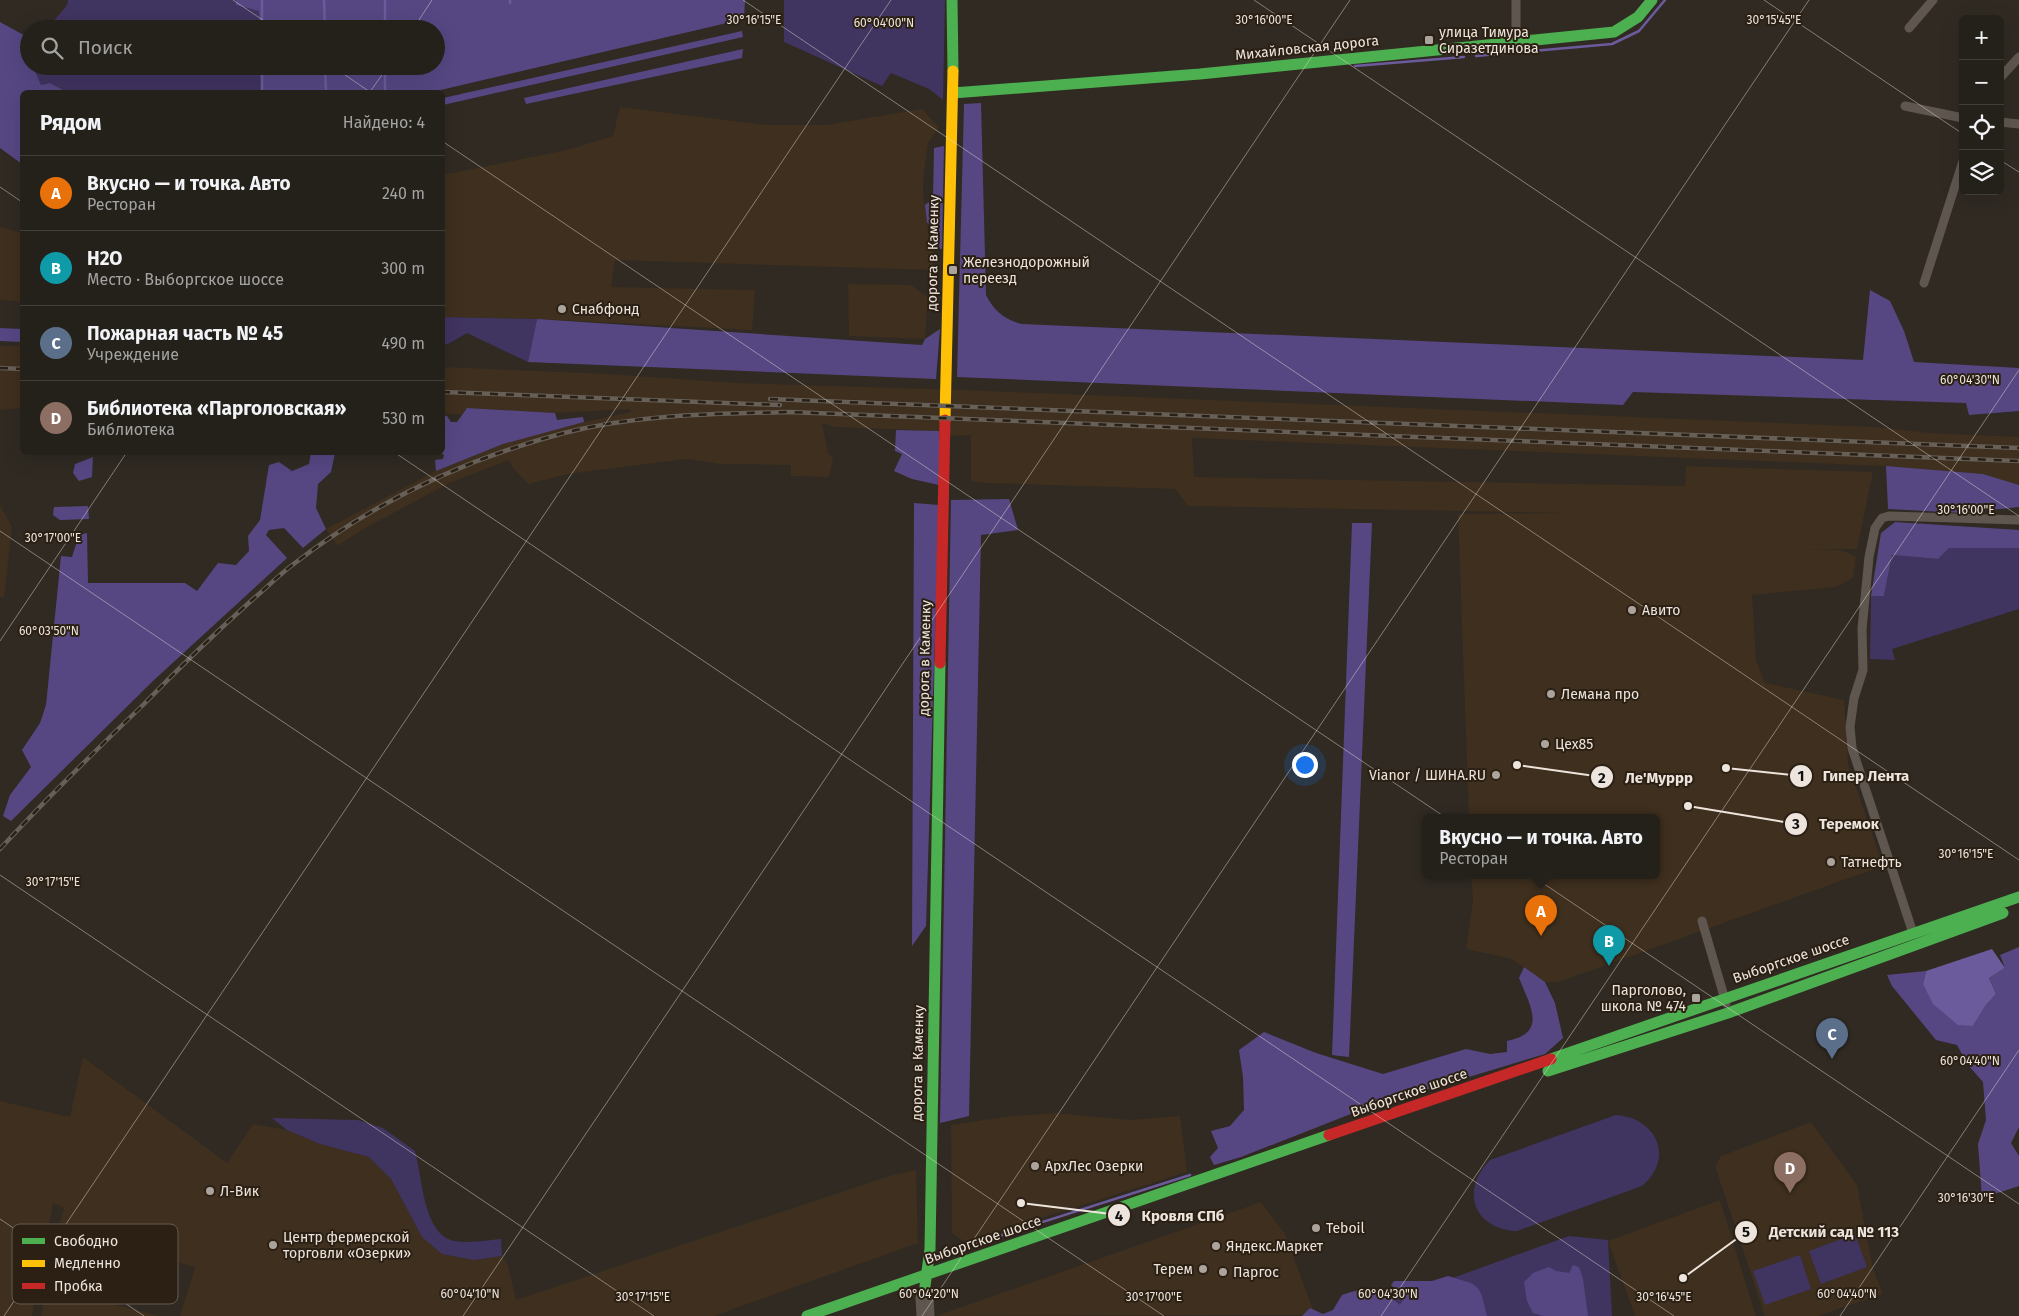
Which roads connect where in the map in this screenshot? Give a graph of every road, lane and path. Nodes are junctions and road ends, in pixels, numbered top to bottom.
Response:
1 (952, 0) edge
2 (1516, 0) edge
3 (1652, 0) edge
4 (1933, 0) edge
5 (1909, 28) dead end
6 (1516, 42) junction
7 (2019, 57) edge
8 (2004, 74) edge
9 (953, 93) junction
10 (1905, 106) dead end
11 (1959, 117) edge
12 (2004, 122) edge
13 (2019, 124) edge
14 (1959, 174) edge
15 (1924, 283) dead end
16 (2019, 520) edge
17 (2019, 897) edge
18 (2019, 907) edge
19 (1702, 921) dead end
20 (1913, 933) junction
21 (1726, 998) junction
22 (1728, 1013) junction
23 (926, 1281) junction
24 (807, 1316) edge
25 (836, 1316) edge
26 (921, 1316) edge
27 (930, 1316) edge

1 - 9 main road, дорога в Каменку
2 - 6 street
3 - 6 main road, Михайловская дорога
4 - 5 street
6 - 9 main road, Михайловская дорога
7 - 8 street
9 - 23 main road, дорога в Каменку
10 - 11 street
12 - 13 street
14 - 15 street
16 - 20 street
17 - 20 main road, Выборгское шоссе
18 - 22 main road, Выборгское шоссе
19 - 21 street
20 - 21 main road, Выборгское шоссе
21 - 22 street
21 - 23 main road, Выборгское шоссе
22 - 23 main road, Выборгское шоссе
23 - 24 main road, Выборгское шоссе
23 - 25 main road, Выборгское шоссе
23 - 26 street, дорога в Каменку
23 - 27 street

